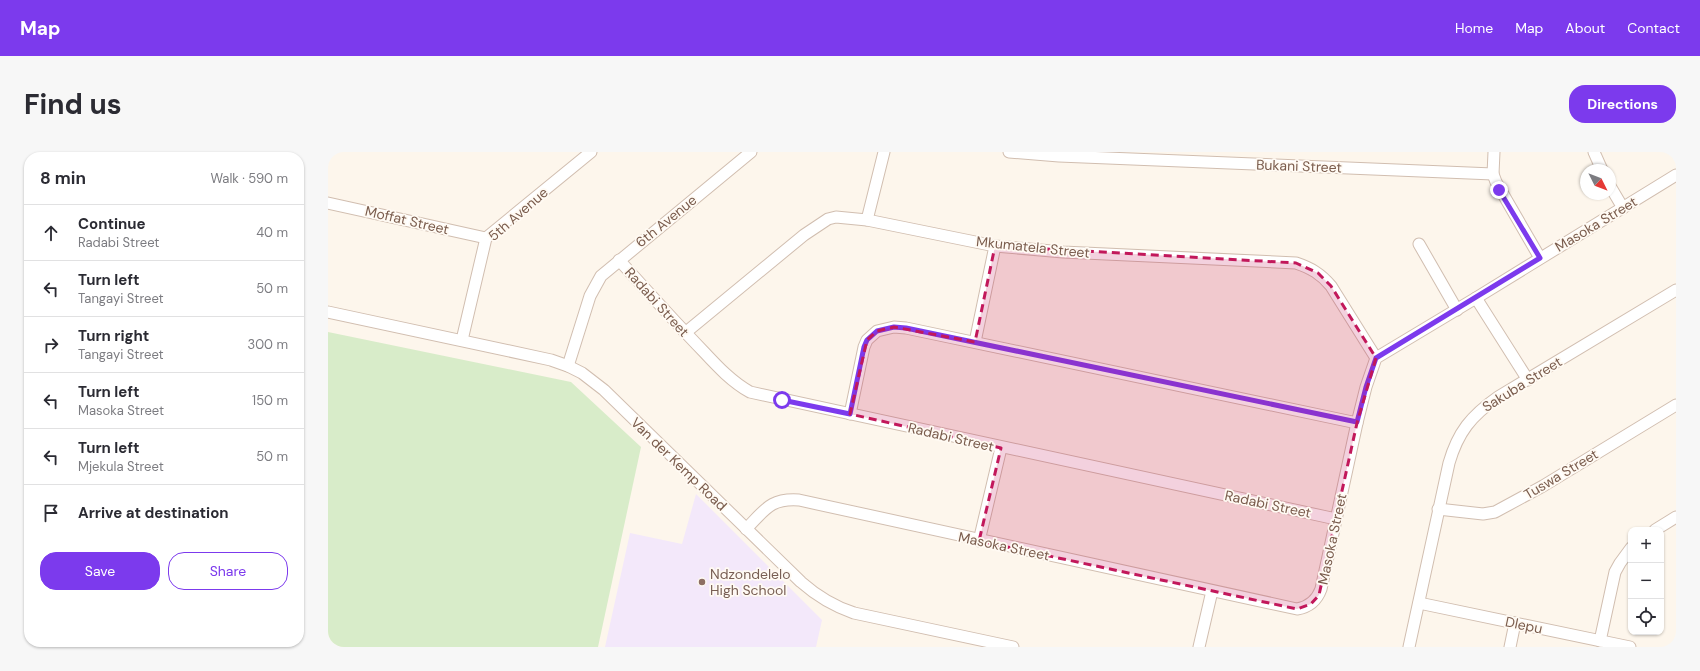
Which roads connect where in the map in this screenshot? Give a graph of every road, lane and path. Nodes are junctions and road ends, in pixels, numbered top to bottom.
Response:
1 (591, 152) edge
2 (751, 152) edge
3 (884, 152) edge
4 (1009, 152) edge
5 (1494, 152) edge
6 (1594, 152) edge
7 (1599, 164) edge
8 (1493, 174) junction
9 (1676, 175) edge
10 (1616, 195) edge
11 (328, 203) edge
12 (1624, 208) junction
13 (867, 220) junction
14 (486, 238) junction
15 (1419, 244) dead end
16 (995, 246) junction
17 (1540, 258) junction
18 (619, 260) junction
19 (1676, 290) edge
20 (1476, 298) junction
21 (1457, 310) junction
22 (328, 312) edge
23 (685, 333) junction
24 (462, 340) junction
25 (975, 342) junction
26 (1376, 358) junction
27 (568, 366) junction
28 (1528, 380) junction
29 (1676, 405) edge
30 (850, 414) junction
31 (1357, 422) junction
32 (1001, 448) junction
33 (1438, 508) junction
34 (1676, 517) edge
35 (1336, 519) junction
36 (1660, 527) edge
37 (746, 528) junction
38 (979, 541) junction
39 (1628, 552) edge
40 (1212, 591) junction
41 (1419, 603) junction
42 (1515, 624) junction
43 (1600, 641) junction
44 (1013, 647) edge
45 (1200, 647) edge
46 (1409, 647) edge
47 (1510, 647) edge
48 (1630, 647) edge

1 - 14 street, 5th Avenue
2 - 18 street, 6th Avenue
3 - 13 street
4 - 8 street, Bukani Street
5 - 8 street
6 - 7 street
8 - 17 street
9 - 12 street, Masoka Street
10 - 12 street
11 - 14 street, Moffat Street
12 - 17 street, Masoka Street
13 - 16 street, Mkumatela Street
13 - 23 street, Mkumatela Street
14 - 24 street, 5th Avenue
15 - 21 street
16 - 25 street
16 - 26 street, Mkumatela Street
17 - 20 street, Masoka Street
18 - 23 street, Radabi Street
18 - 27 street, 6th Avenue
19 - 28 street, Sakuba Street
20 - 21 street, Masoka Street
20 - 28 street
21 - 26 street, Masoka Street
22 - 24 street, Van der Kemp Road
23 - 30 street, Radabi Street
24 - 27 street, Van der Kemp Road
25 - 30 street
25 - 31 street
26 - 31 street, Masoka Street
27 - 37 street, Van der Kemp Road
28 - 33 street, Sakuba Street
29 - 33 street, Tuswa Street
30 - 32 street, Radabi Street
31 - 35 street, Masoka Street
32 - 35 street, Radabi Street
32 - 38 street
33 - 41 street, Sakuba Street
34 - 36 street
35 - 40 street, Masoka Street
37 - 38 street, Masoka Street
37 - 44 street, Van der Kemp Road
38 - 40 street, Masoka Street
39 - 43 street
40 - 45 street
41 - 42 street, Dlepu
41 - 46 street, Sakuba Street
42 - 43 street, Dlepu
42 - 47 street
43 - 48 street, Dlepu

